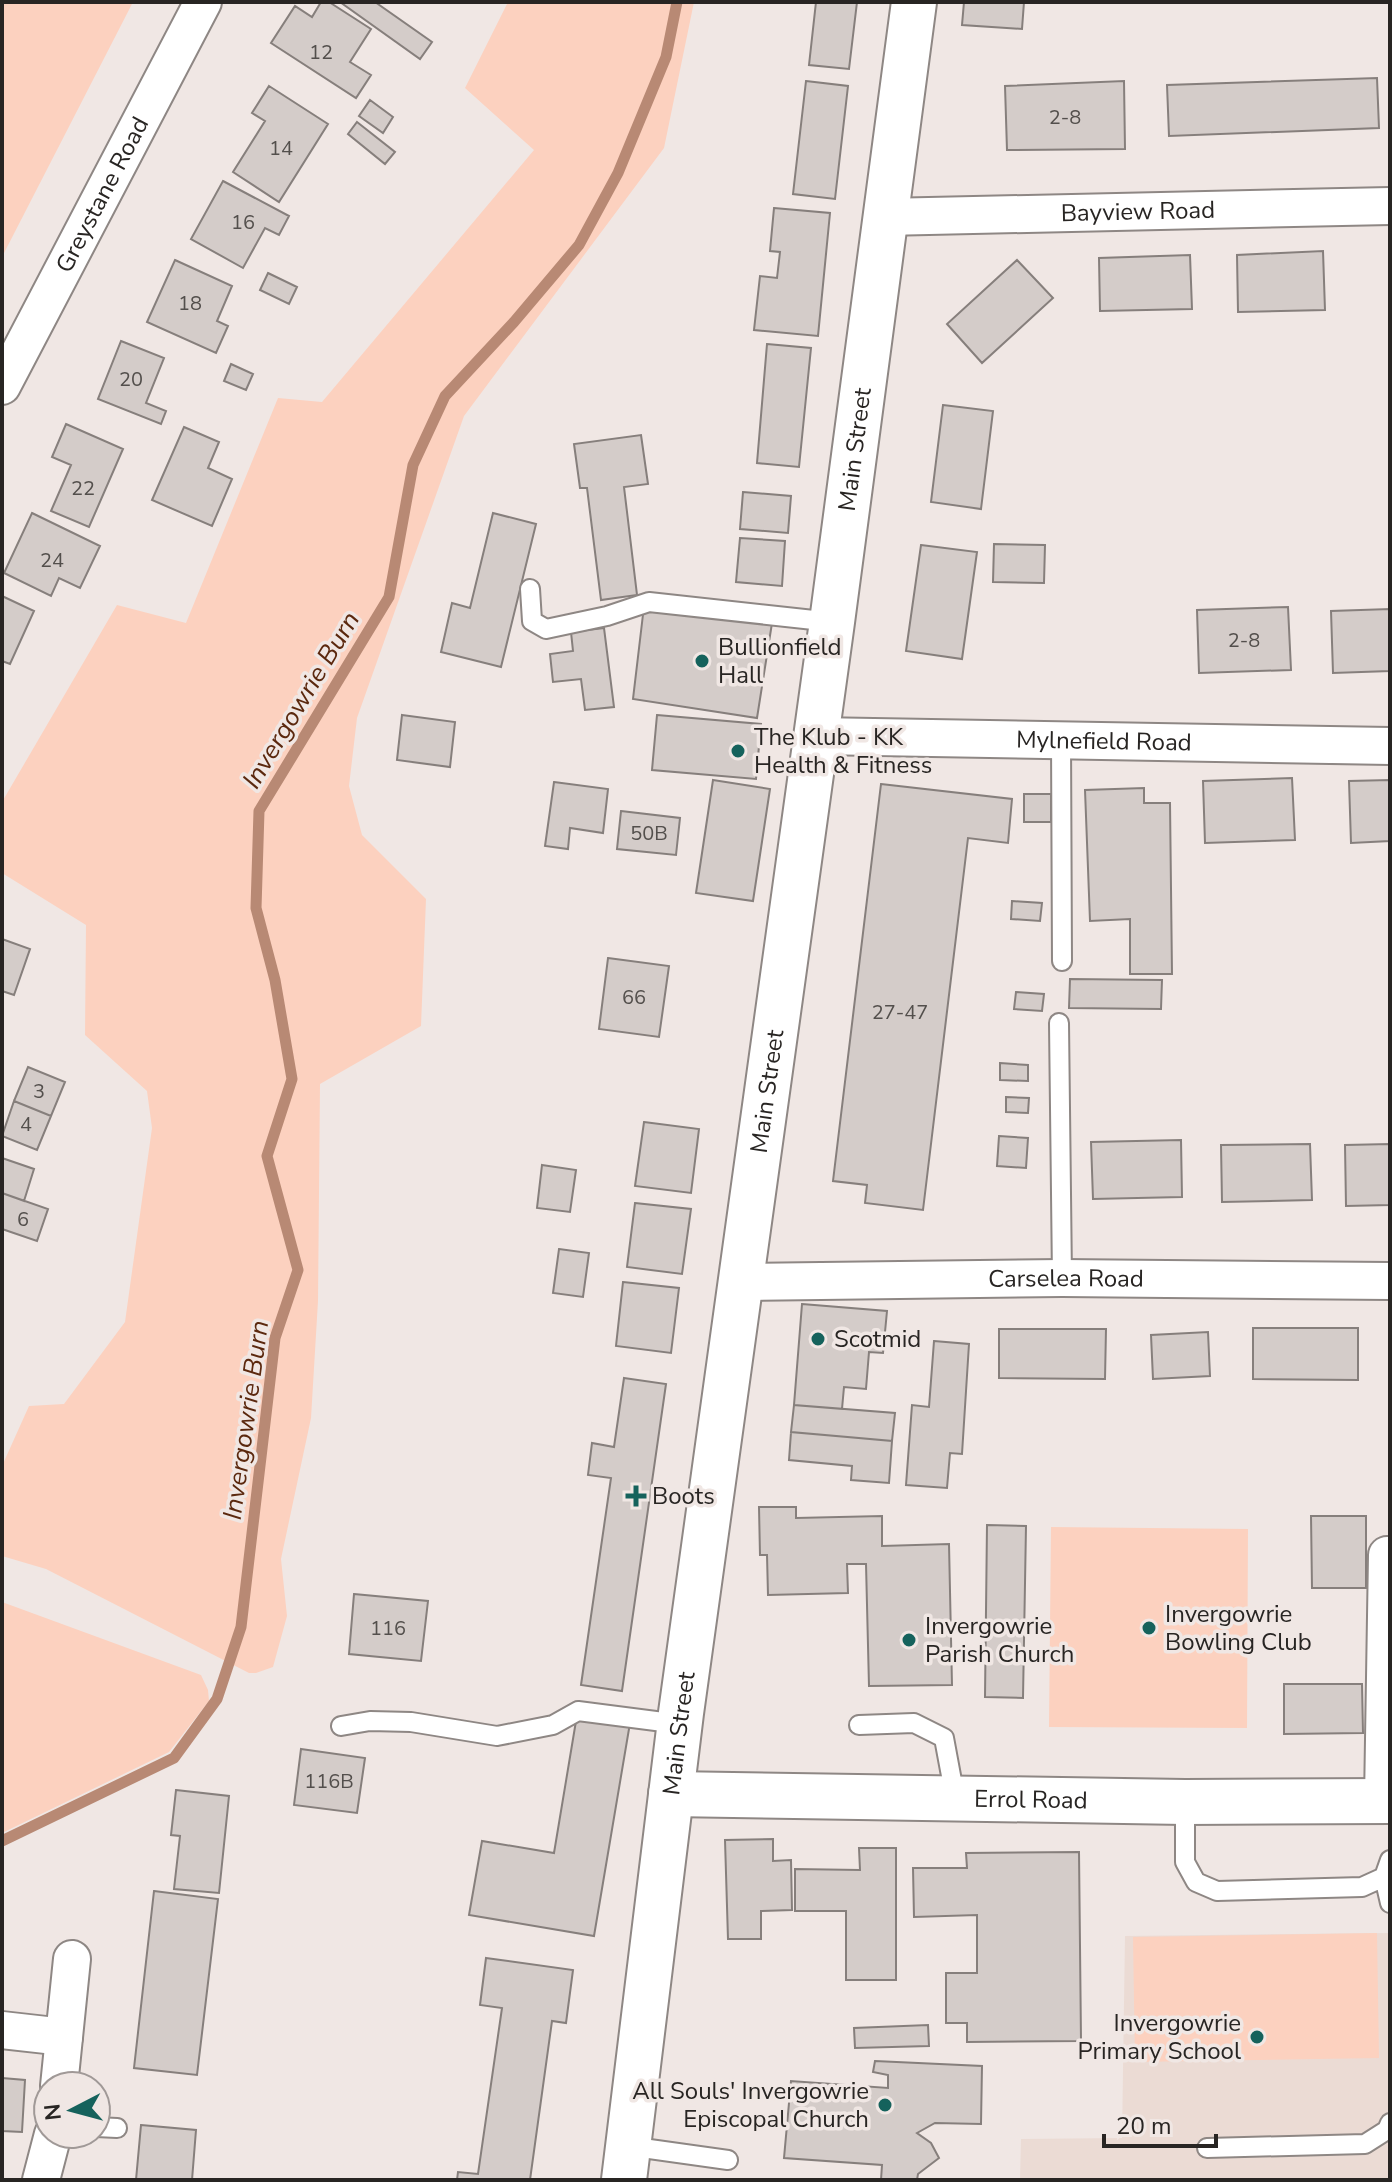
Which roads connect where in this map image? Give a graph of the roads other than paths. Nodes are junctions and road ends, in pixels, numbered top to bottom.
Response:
1 (203, 2) edge
2 (914, 2) edge
3 (1390, 206) edge
4 (884, 217) junction
5 (2, 386) edge
6 (530, 589) dead end
7 (832, 622) junction
8 (816, 736) junction
9 (1061, 739) junction
10 (1390, 746) edge
11 (1062, 961) dead end
12 (1059, 1023) dead end
13 (1062, 1278) junction
14 (1390, 1281) edge
15 (742, 1282) junction
16 (1387, 1555) dead end
17 (679, 1724) junction
18 (859, 1725) dead end
19 (341, 1726) dead end
20 (671, 1794) junction
21 (955, 1797) junction
22 (1386, 1801) edge
23 (1185, 1802) junction
24 (1387, 1868) edge
25 (1390, 1903) edge
26 (72, 1959) dead end
27 (2, 2030) edge
28 (64, 2037) junction
29 (61, 2070) edge
30 (1390, 2123) edge
31 (112, 2128) edge
32 (117, 2128) dead end
33 (1207, 2148) dead end
34 (49, 2150) edge
35 (728, 2160) dead end
36 (626, 2163) edge
37 (41, 2180) edge

1 - 5 street, Greystane Road
2 - 4 street, Main Street
3 - 4 street, Bayview Road
4 - 7 street, Main Street
6 - 7 lane
7 - 8 street, Main Street
8 - 9 street, Mylnefield Road
8 - 15 street, Main Street
9 - 10 street, Mylnefield Road
9 - 11 lane
12 - 13 lane
13 - 14 street, Carselea Road
13 - 15 street, Carselea Road
15 - 17 street, Main Street
16 - 22 street
17 - 19 lane
17 - 20 street, Main Street
18 - 21 lane
20 - 21 street, Errol Road
20 - 36 street, Main Street
21 - 23 street, Errol Road
22 - 23 street, Errol Road
23 - 24 lane
24 - 25 lane
26 - 28 street
27 - 28 street
28 - 29 street
30 - 33 lane
31 - 32 lane
34 - 37 street
35 - 36 lane

